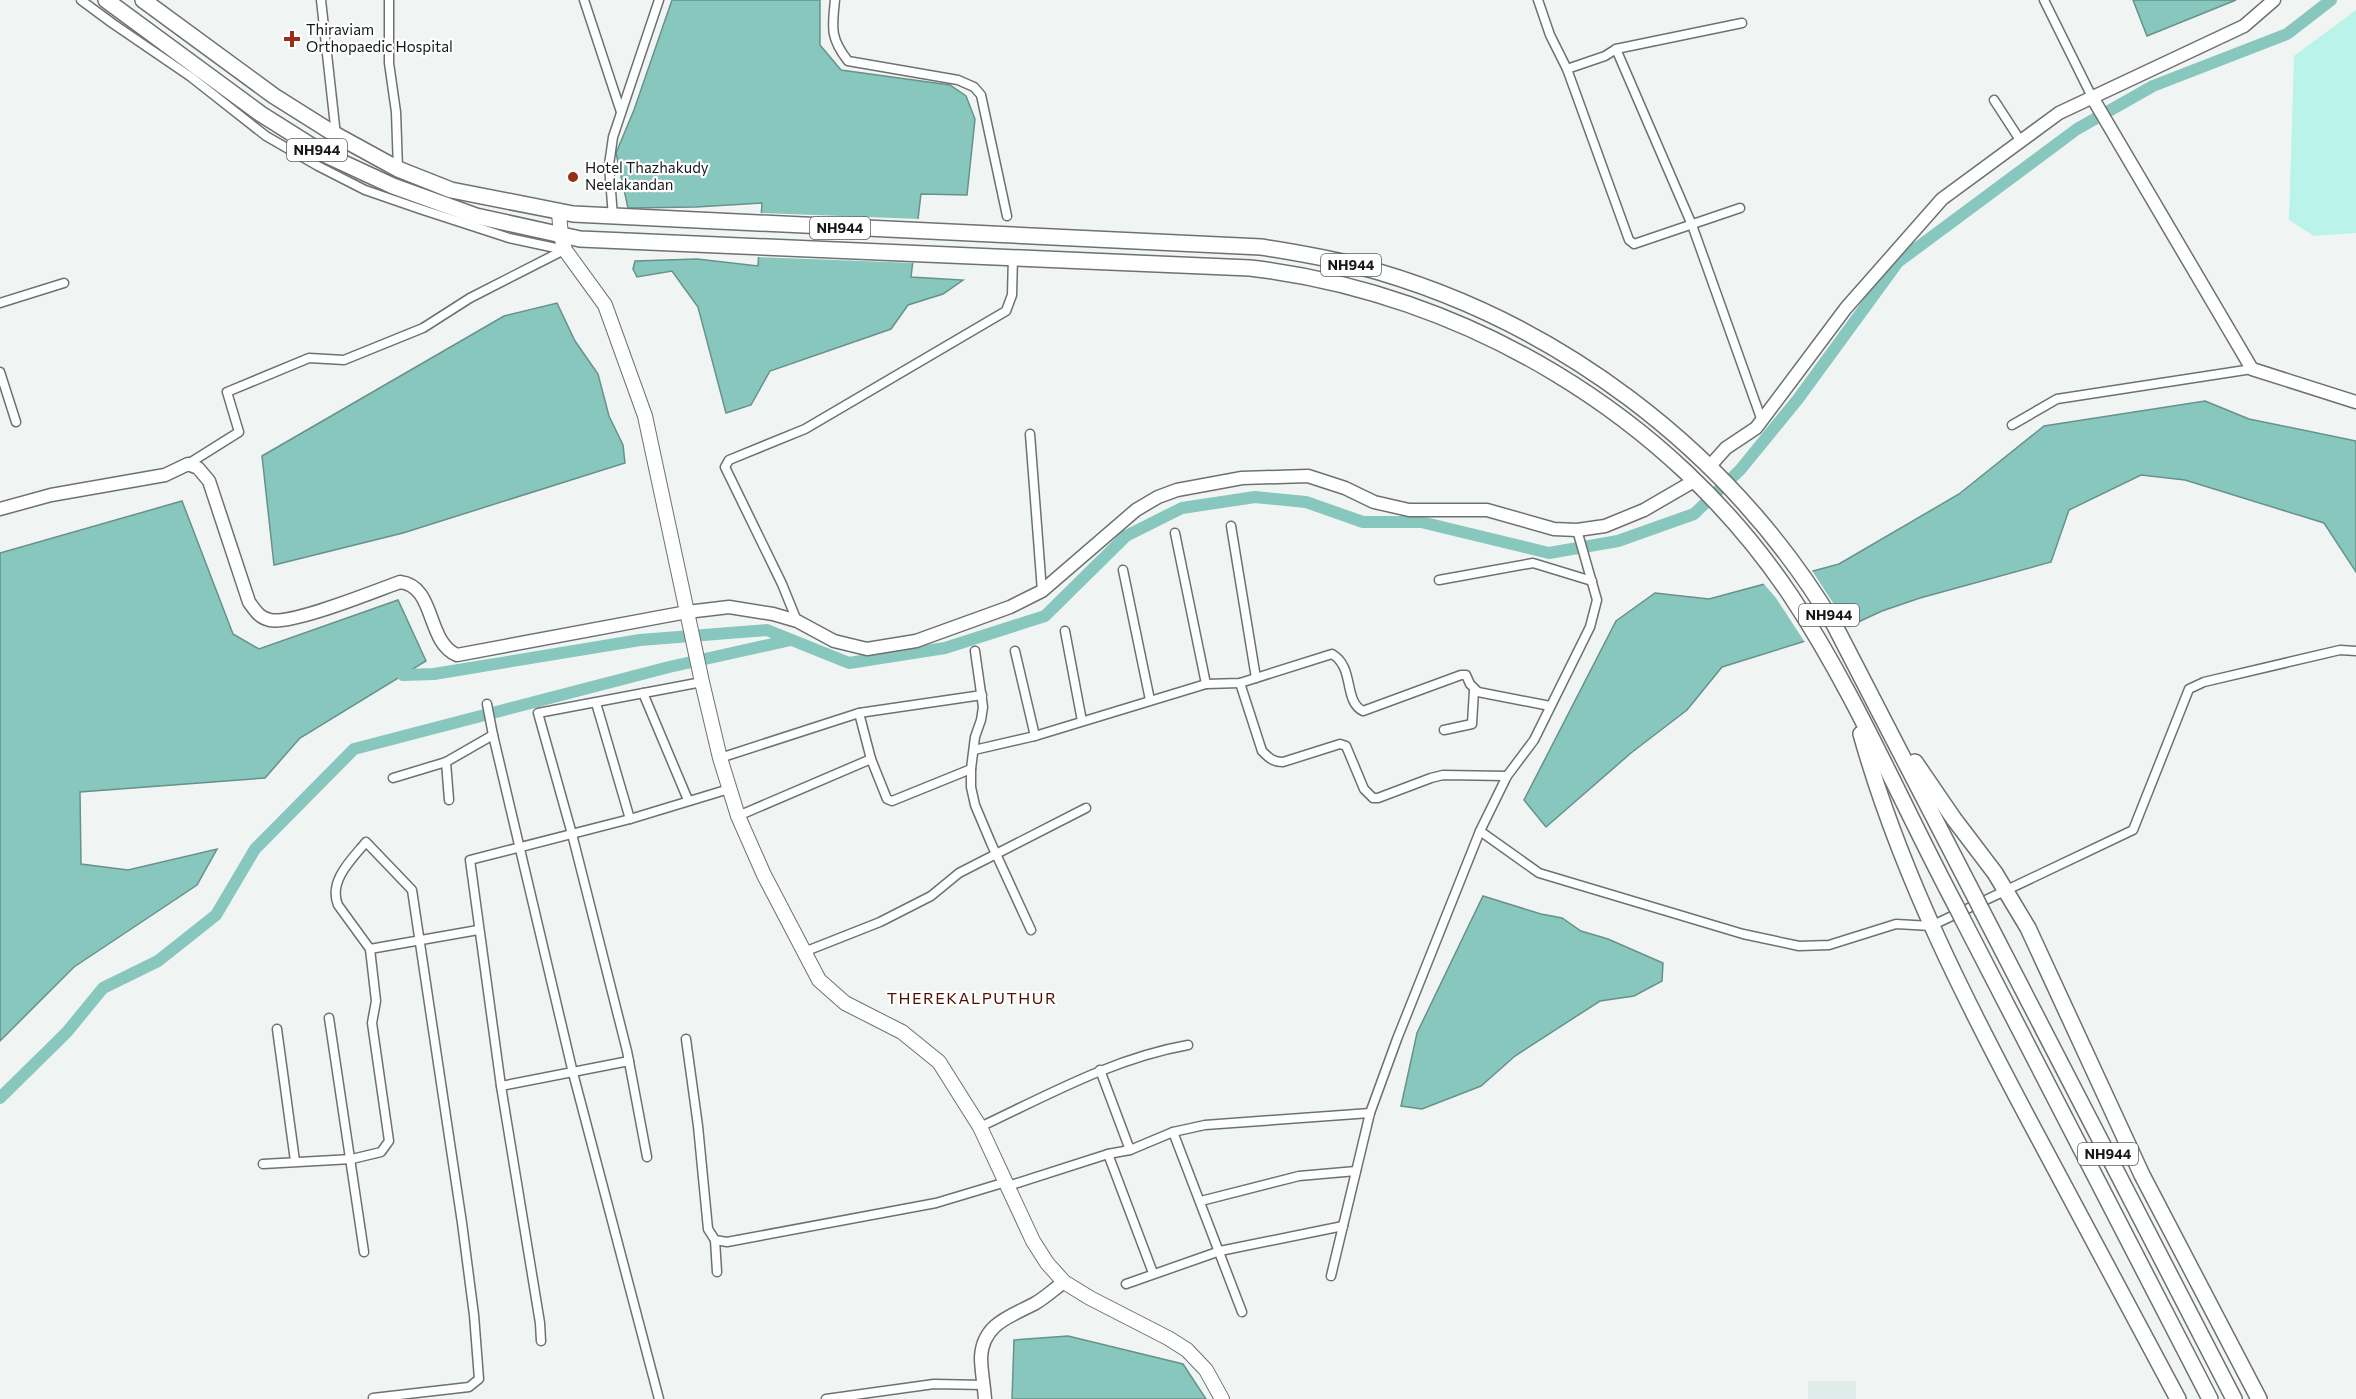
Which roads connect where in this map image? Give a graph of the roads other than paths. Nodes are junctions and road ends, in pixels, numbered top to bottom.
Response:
1 (81, 0) edge
2 (106, 0) edge
3 (143, 0) edge
4 (321, 0) edge
5 (389, 0) edge
6 (584, 0) edge
7 (659, 0) edge
8 (835, 0) edge
9 (1538, 0) edge
10 (2044, 0) edge
11 (2274, 0) edge
12 (1742, 23) dead end
13 (1616, 49) junction
14 (1567, 69) junction
15 (1994, 100) dead end
16 (2095, 101) junction
17 (621, 112) junction
18 (336, 135) junction
19 (2020, 140) junction
20 (398, 169) junction
21 (1740, 208) dead end
22 (559, 213) junction
23 (1007, 216) dead end
24 (614, 217) junction
25 (1692, 225) junction
26 (563, 243) junction
27 (1013, 256) junction
28 (64, 283) dead end
29 (0, 303) edge
30 (2252, 369) junction
31 (0, 372) edge
32 (2356, 402) edge
33 (1762, 420) junction
34 (16, 422) dead end
35 (2012, 425) dead end
36 (1030, 434) dead end
37 (188, 464) junction
38 (1713, 471) junction
39 (1698, 485) junction
40 (0, 509) edge
41 (1231, 526) dead end
42 (1175, 533) dead end
43 (1580, 536) junction
44 (1123, 570) dead end
45 (1439, 580) dead end
46 (1592, 581) junction
47 (1042, 591) junction
48 (688, 618) junction
49 (797, 621) junction
50 (1065, 631) dead end
51 (975, 651) dead end
52 (1015, 651) dead end
53 (2356, 651) edge
54 (701, 676) junction
55 (1256, 678) junction
56 (1240, 683) junction
57 (1206, 684) junction
58 (1474, 690) junction
59 (643, 693) junction
60 (982, 695) junction
61 (1150, 700) junction
62 (1852, 702) junction
63 (596, 703) junction
64 (487, 704) dead end
65 (1550, 706) junction
66 (1878, 707) junction
67 (859, 713) junction
68 (1082, 721) junction
69 (1444, 730) dead end
70 (493, 735) junction
71 (1035, 736) junction
72 (974, 750) junction
73 (720, 758) junction
74 (871, 759) junction
75 (446, 762) junction
76 (971, 769) junction
77 (1507, 776) junction
78 (393, 778) dead end
79 (729, 789) junction
80 (449, 800) dead end
81 (688, 800) junction
82 (1086, 808) dead end
83 (738, 816) junction
84 (630, 819) junction
85 (1480, 831) junction
86 (573, 834) junction
87 (519, 847) junction
88 (996, 853) junction
89 (2006, 890) junction
90 (1931, 926) junction
91 (478, 930) junction
92 (1031, 930) dead end
93 (420, 939) junction
94 (370, 949) junction
95 (804, 952) junction
96 (329, 1018) dead end
97 (277, 1029) dead end
98 (686, 1039) dead end
99 (1188, 1045) dead end
100 (628, 1061) junction
101 (1100, 1070) junction
102 (573, 1073) junction
103 (501, 1086) junction
104 (1370, 1113) junction
105 (980, 1127) junction
106 (1173, 1132) junction
107 (1130, 1150) junction
108 (1108, 1154) junction
109 (647, 1157) dead end
110 (352, 1159) junction
111 (295, 1161) junction
112 (263, 1164) dead end
113 (1356, 1172) junction
114 (1007, 1184) junction
115 (1201, 1201) junction
116 (1344, 1226) junction
117 (715, 1240) junction
118 (1220, 1251) junction
119 (364, 1252) dead end
120 (717, 1272) dead end
121 (1153, 1273) junction
122 (1331, 1276) dead end
123 (1064, 1282) junction
124 (1126, 1284) dead end
125 (1242, 1312) dead end
126 (541, 1341) dead end
127 (984, 1384) junction
128 (373, 1398) edge
129 (659, 1399) edge
130 (826, 1399) edge
131 (985, 1399) edge
132 (1222, 1399) edge
133 (2178, 1399) edge
134 (2210, 1399) edge
135 (2235, 1399) edge
136 (2259, 1399) edge

1 - 26 street
2 - 26 highway, NH944
3 - 18 highway, NH944
4 - 18 street
5 - 20 street
6 - 17 street
7 - 17 street
8 - 23 street
9 - 14 street
10 - 16 street
11 - 16 street
12 - 13 street
13 - 14 street
13 - 25 street
14 - 25 street
15 - 19 street
16 - 19 street
16 - 30 street
17 - 24 street
18 - 20 highway, NH944
19 - 33 street
20 - 22 highway, NH944
21 - 25 street
22 - 24 highway, NH944 / NH944
22 - 26 main road
24 - 38 highway, NH944 / NH944
25 - 33 street
26 - 27 highway, NH944 / NH944
26 - 37 street
26 - 48 main road
27 - 39 highway, NH944 / NH944
27 - 49 street
28 - 29 street
30 - 32 street
30 - 35 street
31 - 34 street
33 - 38 street
36 - 47 street
37 - 40 street
37 - 48 street
38 - 66 highway, NH944 / NH944
39 - 43 street
39 - 62 highway, NH944 / NH944
41 - 55 street
42 - 57 street
43 - 46 street
43 - 47 street
44 - 61 street
45 - 46 street
46 - 65 street
47 - 49 street
48 - 49 street
48 - 54 main road
50 - 68 street
51 - 60 street
52 - 71 street
53 - 89 street
54 - 59 street
54 - 73 main road
55 - 56 street
55 - 58 street
56 - 57 street
56 - 77 street
57 - 61 street
58 - 65 street
58 - 69 street
59 - 63 street
59 - 81 street
60 - 67 street
60 - 72 street
61 - 68 street
62 - 90 highway
62 - 134 highway, NH944 / NH944
63 - 84 street
63 - 86 street
64 - 70 street
65 - 77 street
66 - 89 highway
66 - 135 highway, NH944 / NH944
67 - 73 street
67 - 74 street
68 - 71 street
70 - 75 street
70 - 87 street
71 - 72 street
72 - 76 street
73 - 79 main road
74 - 76 street
74 - 83 street
75 - 78 street
75 - 80 street
76 - 88 street
77 - 85 street
79 - 81 street
79 - 83 main road
81 - 84 street
82 - 88 street
83 - 95 main road
84 - 86 street
85 - 90 street
85 - 104 street
86 - 87 street
86 - 100 street
87 - 91 street
87 - 102 street
88 - 92 street
88 - 95 street
89 - 90 street
89 - 136 highway
90 - 133 highway
91 - 93 street
91 - 103 street
93 - 94 street
93 - 94 street
93 - 128 street
94 - 110 street
95 - 105 main road
96 - 110 street
97 - 111 street
98 - 117 street
99 - 101 street
100 - 102 street
100 - 109 street
101 - 105 street
101 - 107 street
102 - 103 street
102 - 129 street
103 - 126 street
104 - 106 street
104 - 113 street
105 - 114 main road
106 - 107 street
106 - 115 street
107 - 108 street
108 - 114 street
108 - 121 street
110 - 111 street
110 - 119 street
111 - 112 street
113 - 115 street
113 - 116 street
114 - 117 street
114 - 123 main road
115 - 118 street
116 - 118 street
116 - 122 street
117 - 120 street
118 - 121 street
118 - 125 street
121 - 124 street
123 - 127 street
123 - 132 main road
127 - 130 street
127 - 131 street

